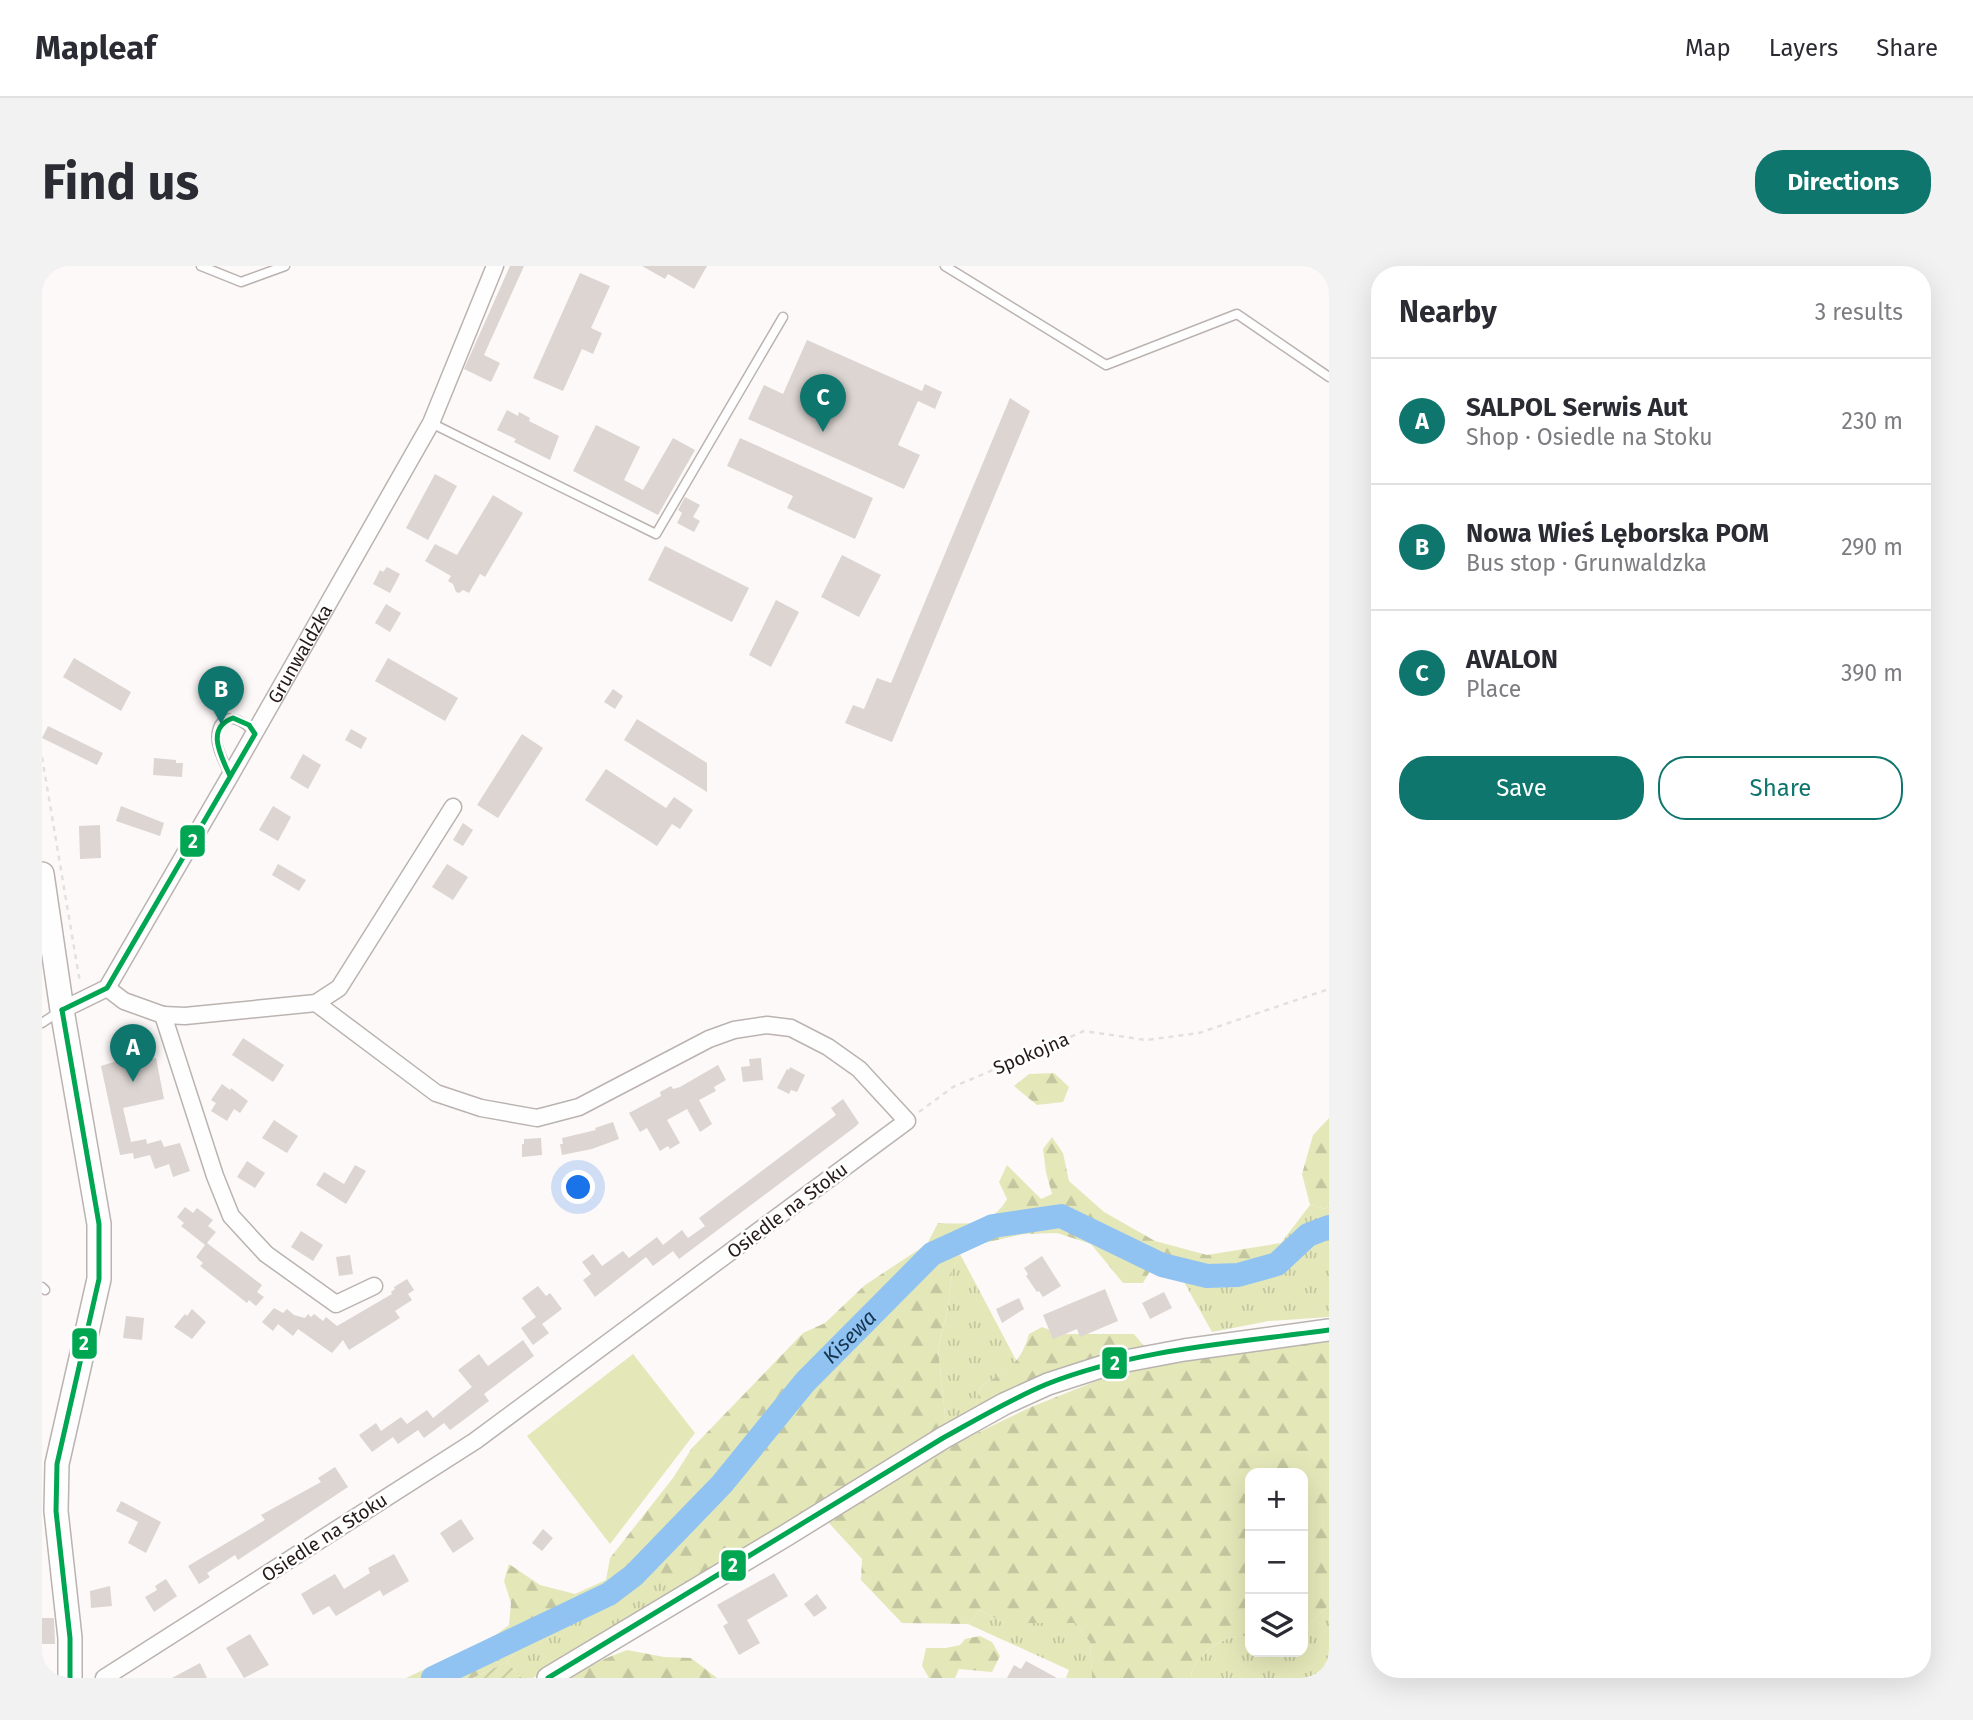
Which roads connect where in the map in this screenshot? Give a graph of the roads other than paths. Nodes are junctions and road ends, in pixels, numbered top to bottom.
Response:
1 (201, 266) edge
2 (285, 266) edge
3 (495, 266) edge
4 (944, 266) edge
5 (783, 317) dead end
6 (1329, 377) edge
7 (431, 423) junction
8 (255, 734) junction
9 (230, 776) junction
10 (453, 807) dead end
11 (42, 874) edge
12 (107, 988) junction
13 (316, 1003) junction
14 (62, 1010) junction
15 (163, 1015) junction
16 (42, 1023) edge
17 (374, 1286) dead end
18 (1329, 1330) edge
19 (70, 1678) edge
20 (104, 1678) edge
21 (548, 1678) edge

1 - 2 lane
3 - 7 street, Grunwaldzka
4 - 6 lane
5 - 7 lane
7 - 8 street, Grunwaldzka
8 - 9 street, Grunwaldzka
8 - 9 lane
9 - 12 street, Grunwaldzka
10 - 13 street
11 - 14 main road
12 - 14 street
12 - 15 street
13 - 15 street
13 - 20 street, Osiedle na Stoku
14 - 16 lane
14 - 19 main road
15 - 17 street
18 - 21 street

